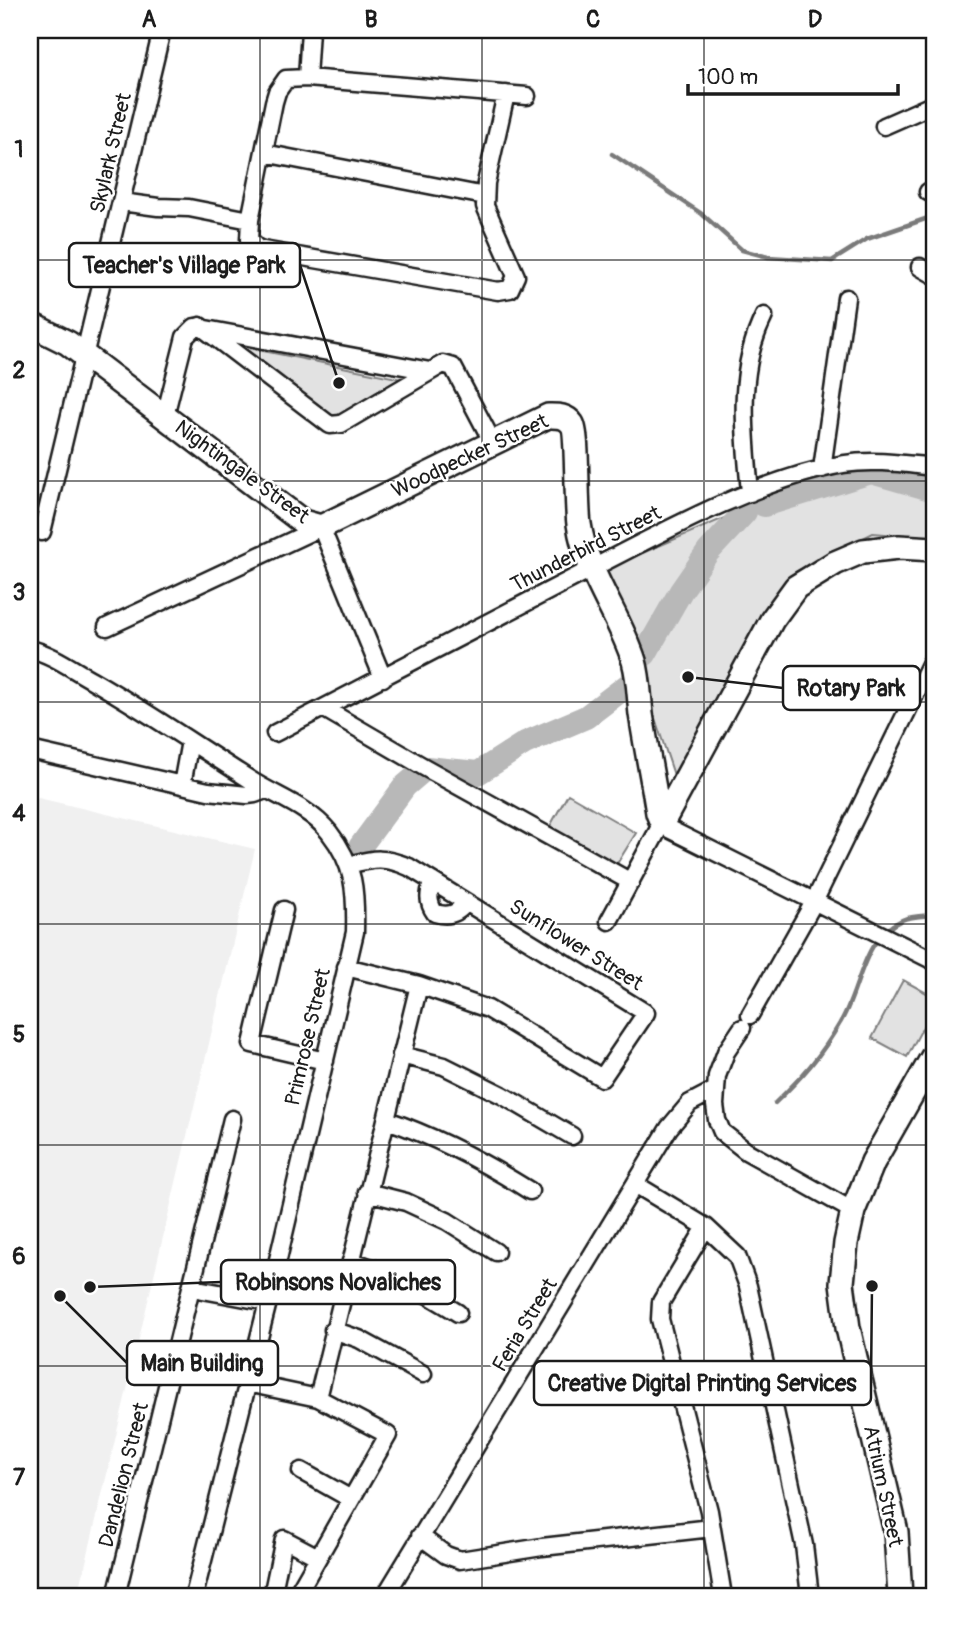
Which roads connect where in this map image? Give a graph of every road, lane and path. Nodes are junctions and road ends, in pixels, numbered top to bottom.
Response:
1 (162, 30) edge
2 (310, 30) edge
3 (307, 78) junction
4 (506, 94) junction
5 (527, 96) dead end
6 (934, 104) edge
7 (884, 127) dead end
8 (264, 153) junction
9 (485, 196) junction
10 (121, 202) junction
11 (250, 220) junction
12 (846, 299) dead end
13 (764, 316) dead end
14 (30, 324) edge
15 (200, 326) junction
16 (85, 354) junction
17 (430, 371) junction
18 (164, 416) junction
19 (493, 443) junction
20 (934, 467) edge
21 (822, 469) junction
22 (750, 492) junction
23 (321, 527) junction
24 (43, 532) dead end
25 (934, 550) edge
26 (596, 576) junction
27 (107, 627) dead end
28 (30, 649) edge
29 (934, 656) edge
30 (383, 678) junction
31 (323, 708) junction
32 (275, 733) dead end
33 (190, 741) junction
34 (30, 750) edge
35 (182, 785) junction
36 (266, 790) junction
37 (662, 822) junction
38 (349, 865) junction
39 (432, 881) junction
40 (631, 882) junction
41 (466, 902) junction
42 (814, 902) junction
43 (284, 910) dead end
44 (609, 921) dead end
45 (934, 961) edge
46 (346, 967) junction
47 (419, 985) junction
48 (401, 1055) junction
49 (934, 1055) edge
50 (325, 1060) junction
51 (715, 1090) junction
52 (232, 1119) dead end
53 (387, 1120) junction
54 (572, 1136) dead end
55 (635, 1184) junction
56 (530, 1191) dead end
57 (368, 1192) junction
58 (853, 1211) junction
59 (706, 1227) junction
60 (496, 1252) dead end
61 (351, 1261) junction
62 (192, 1288) junction
63 (268, 1302) junction
64 (458, 1313) dead end
65 (333, 1330) junction
66 (423, 1374) dead end
67 (247, 1383) junction
68 (318, 1398) junction
69 (301, 1471) dead end
70 (351, 1499) junction
71 (712, 1528) junction
72 (420, 1536) junction
73 (318, 1558) junction
74 (116, 1596) edge
75 (194, 1596) edge
76 (272, 1596) edge
77 (296, 1596) edge
78 (385, 1596) edge
79 (723, 1596) edge
80 (810, 1596) edge
81 (900, 1596) edge

1 - 10 street, Skylark Street
2 - 3 street
3 - 4 street
3 - 8 street
4 - 5 street
4 - 9 street
6 - 7 street
8 - 9 street
8 - 11 street
9 - 11 street
10 - 11 street
10 - 16 street, Skylark Street
12 - 21 street
13 - 22 street
14 - 16 street, Nightingale Street
15 - 17 street
15 - 17 street
15 - 18 street
16 - 18 street, Nightingale Street
16 - 24 street, Skylark Street
17 - 19 street
18 - 23 street, Nightingale Street
19 - 23 street, Woodpecker Street
19 - 26 street, Woodpecker Street
20 - 21 street, Thunderbird Street
21 - 22 street, Thunderbird Street
22 - 26 street, Thunderbird Street
23 - 27 street, Woodpecker Street
23 - 30 street, Nightingale Street
25 - 37 street
26 - 30 street, Thunderbird Street
26 - 37 street, Woodpecker Street
28 - 33 street, Primrose Street
29 - 42 street
30 - 31 street, Thunderbird Street
31 - 32 street, Thunderbird Street
31 - 40 street
33 - 35 street
33 - 36 street, Primrose Street
34 - 35 street
35 - 36 street
36 - 38 street, Primrose Street
37 - 40 street
37 - 42 street
38 - 39 street, Sunflower Street
38 - 46 street, Primrose Street
39 - 41 street, Sunflower Street
39 - 41 street
40 - 44 street
41 - 47 street, Sunflower Street
42 - 45 street
42 - 51 street
43 - 50 street
46 - 47 street, Sunflower Street
46 - 50 street, Primrose Street
47 - 48 street
48 - 53 street
48 - 54 street
49 - 58 street, Atrium Street
50 - 63 street, Primrose Street
51 - 55 street, Feria Street
51 - 58 street
52 - 62 street, Dandelion Street
53 - 56 street
53 - 57 street
55 - 59 street
55 - 72 street, Feria Street
57 - 60 street
57 - 61 street
58 - 81 street, Atrium Street
59 - 71 street
59 - 80 street
61 - 64 street
61 - 65 street
62 - 63 street
62 - 74 street, Dandelion Street
63 - 67 street, Primrose Street
65 - 66 street
65 - 68 street
67 - 68 street
67 - 75 street, Primrose Street
68 - 70 street
69 - 70 street
70 - 73 street
71 - 72 street
71 - 79 street
72 - 78 street, Feria Street
73 - 76 street
73 - 77 street

